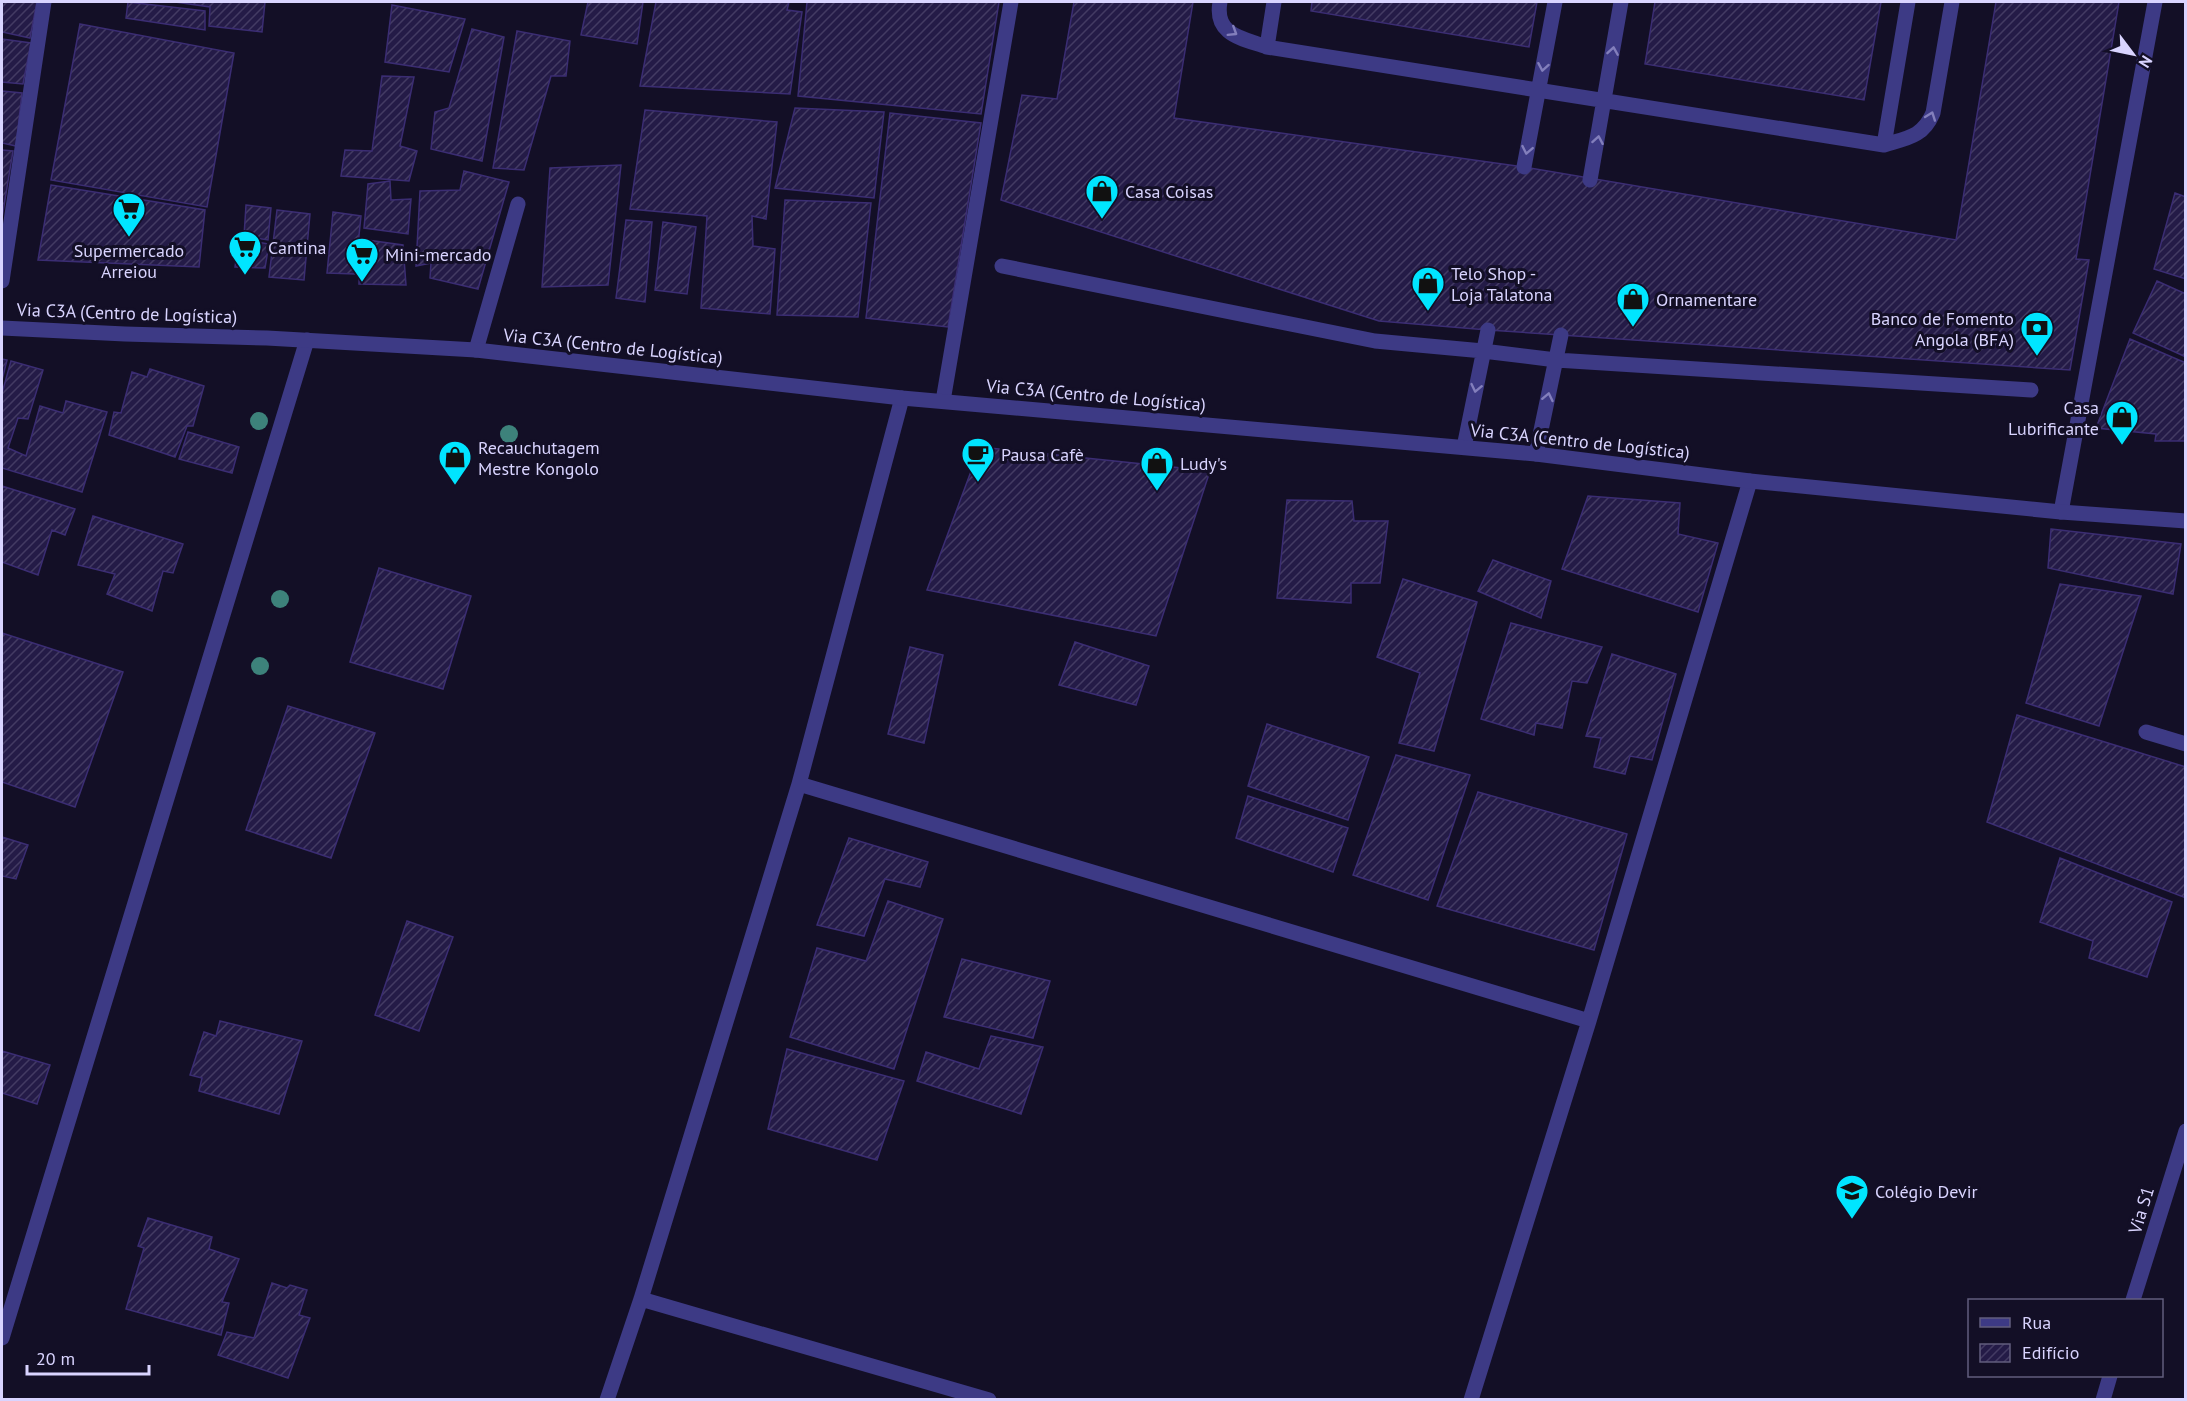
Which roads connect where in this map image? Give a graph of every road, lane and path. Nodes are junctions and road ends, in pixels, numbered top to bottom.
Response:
1 (44, 2) edge
2 (1011, 2) edge
3 (1220, 2) edge
4 (1274, 2) edge
5 (1555, 2) edge
6 (1621, 2) edge
7 (1908, 2) edge
8 (1952, 2) edge
9 (2155, 2) edge
10 (1267, 46) junction
11 (1539, 91) junction
12 (1605, 100) junction
13 (1884, 145) junction
14 (1524, 167) dead end
15 (1590, 180) dead end
16 (518, 204) dead end
17 (1002, 266) dead end
18 (2, 281) edge
19 (2, 328) edge
20 (1488, 330) dead end
21 (1561, 335) dead end
22 (307, 340) junction
23 (476, 350) junction
24 (1484, 351) junction
25 (1556, 360) junction
26 (2031, 390) dead end
27 (902, 398) junction
28 (943, 401) junction
29 (1464, 447) junction
30 (1536, 454) junction
31 (1750, 481) junction
32 (2061, 512) junction
33 (2186, 521) edge
34 (2146, 732) dead end
35 (2186, 744) edge
36 (799, 783) junction
37 (1589, 1021) junction
38 (2186, 1131) edge
39 (641, 1299) junction
40 (2133, 1299) edge
41 (2, 1338) edge
42 (2110, 1377) edge
43 (607, 1400) edge
44 (989, 1400) edge
45 (1471, 1400) edge
46 (2103, 1400) edge

1 - 18 street
2 - 28 street
3 -> 10 street
4 - 10 street
5 -> 11 street
12 -> 6 street
7 - 13 street
13 -> 8 street
9 - 32 street
10 - 11 street
11 - 12 street
11 -> 14 street
12 - 13 street
15 -> 12 street
16 - 23 street
17 - 24 street
19 - 22 street, Via C3A (Centro de Logística)
20 - 24 street
21 - 25 street
22 - 23 street, Via C3A (Centro de Logística)
22 - 41 street
23 - 27 street, Via C3A (Centro de Logística)
24 - 25 street
24 -> 29 street
25 - 26 street
30 -> 25 street
27 - 28 street, Via C3A (Centro de Logística)
27 - 36 street
28 - 29 street, Via C3A (Centro de Logística)
29 - 30 street, Via C3A (Centro de Logística)
30 - 31 street, Via C3A (Centro de Logística)
31 - 32 street, Via C3A (Centro de Logística)
31 - 37 street
32 - 33 street, Via C3A (Centro de Logística)
34 - 35 street
36 - 37 street
36 - 39 street
37 - 45 street
38 - 40 street, Via S1
39 - 43 street
39 - 44 street
42 - 46 street

